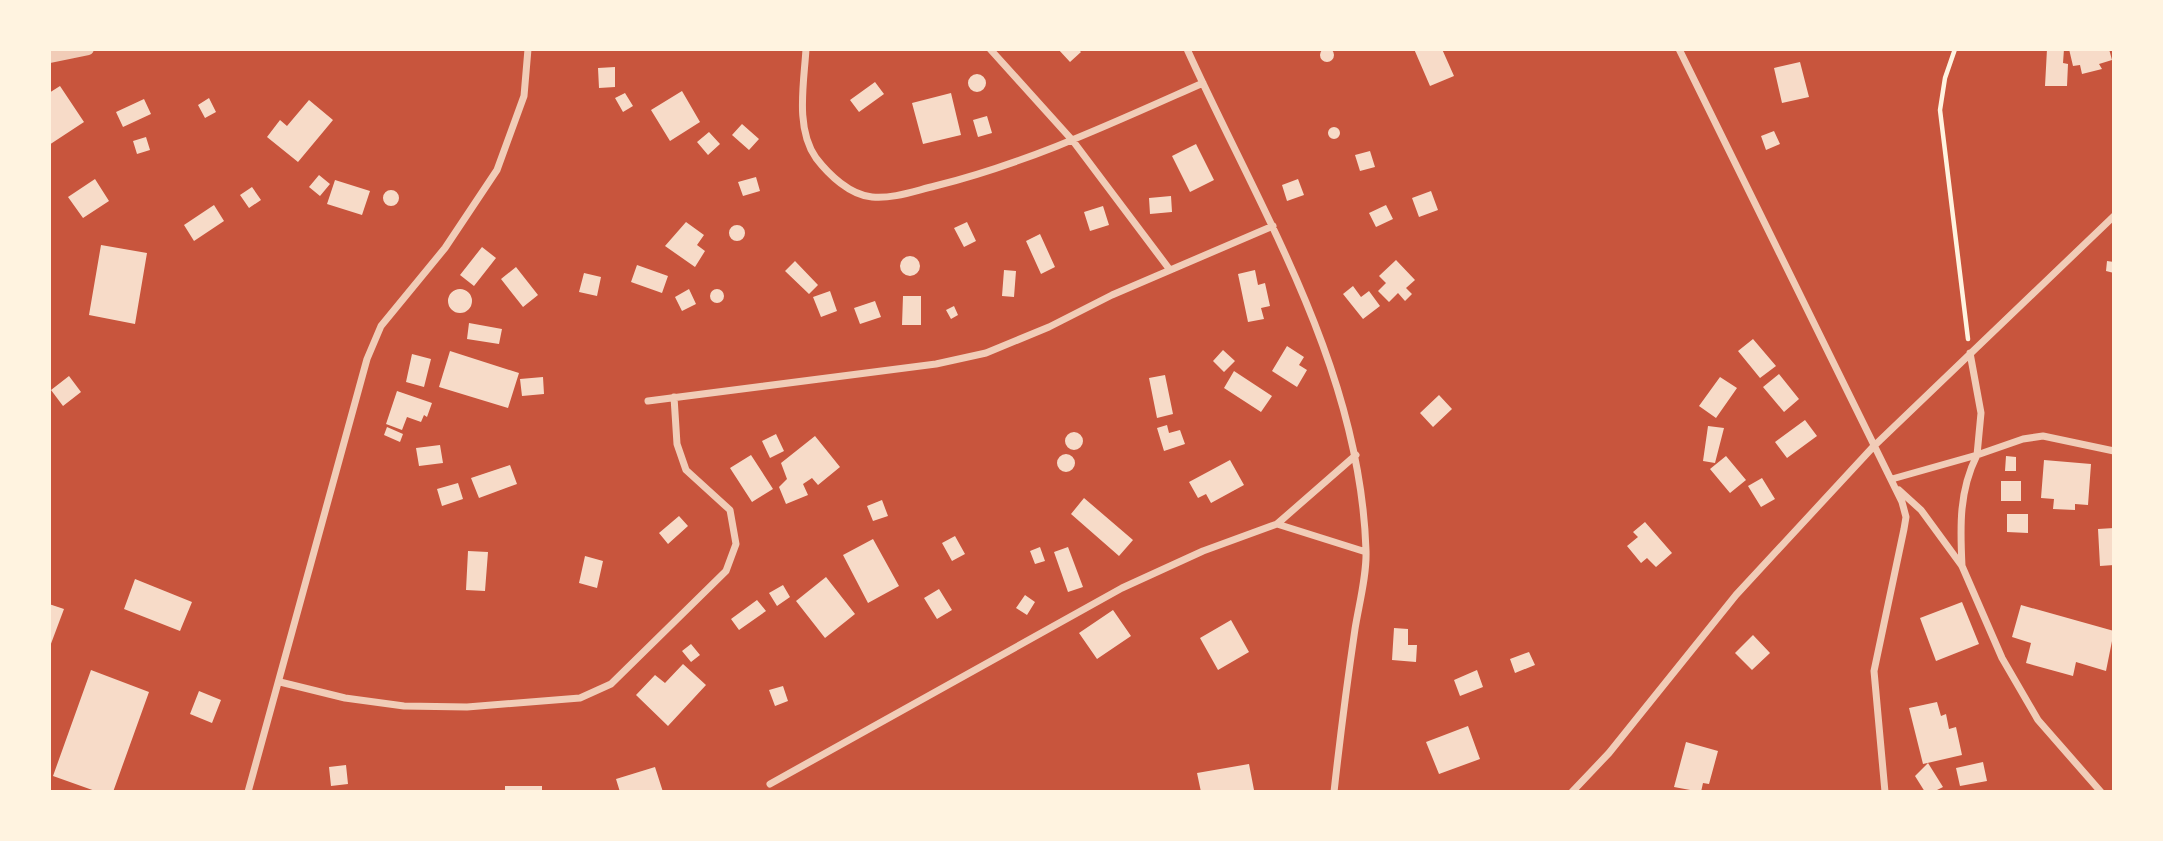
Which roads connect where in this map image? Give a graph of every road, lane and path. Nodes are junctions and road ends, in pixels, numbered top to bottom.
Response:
1 (88, 49) edge
2 (528, 49) edge
3 (806, 49) edge
4 (990, 49) edge
5 (1187, 49) edge
6 (1679, 49) edge
7 (1955, 49) edge
8 (49, 57) edge
9 (1203, 83) junction
10 (1073, 141) junction
11 (2114, 216) edge
12 (1273, 226) junction
13 (1170, 270) junction
14 (1970, 353) junction
15 (674, 397) junction
16 (648, 401) dead end
17 (1872, 447) junction
18 (2114, 452) edge
19 (1356, 455) junction
20 (1977, 455) junction
21 (1892, 479) junction
22 (1898, 489) junction
23 (1277, 524) junction
24 (1366, 552) junction
25 (1962, 566) junction
26 (281, 682) junction
27 (770, 784) dead end
28 (248, 792) edge
29 (1334, 792) edge
30 (1572, 792) edge
31 (1885, 792) edge
32 (2101, 792) edge

1 - 8 street
2 - 26 street
3 - 10 street
4 - 10 street
5 - 9 street
6 - 17 street
7 - 14 path
9 - 10 street
9 - 12 street
10 - 13 street
11 - 14 street
12 - 13 street
12 - 19 street
13 - 15 street
14 - 17 street
14 - 20 street
15 - 16 street
15 - 26 street
17 - 21 street
17 - 30 street
18 - 20 street
19 - 23 street
19 - 24 street
20 - 21 street
20 - 25 street
21 - 22 street
22 - 25 street
22 - 31 street
23 - 24 street
23 - 27 street
24 - 29 street
25 - 32 street
26 - 28 street

